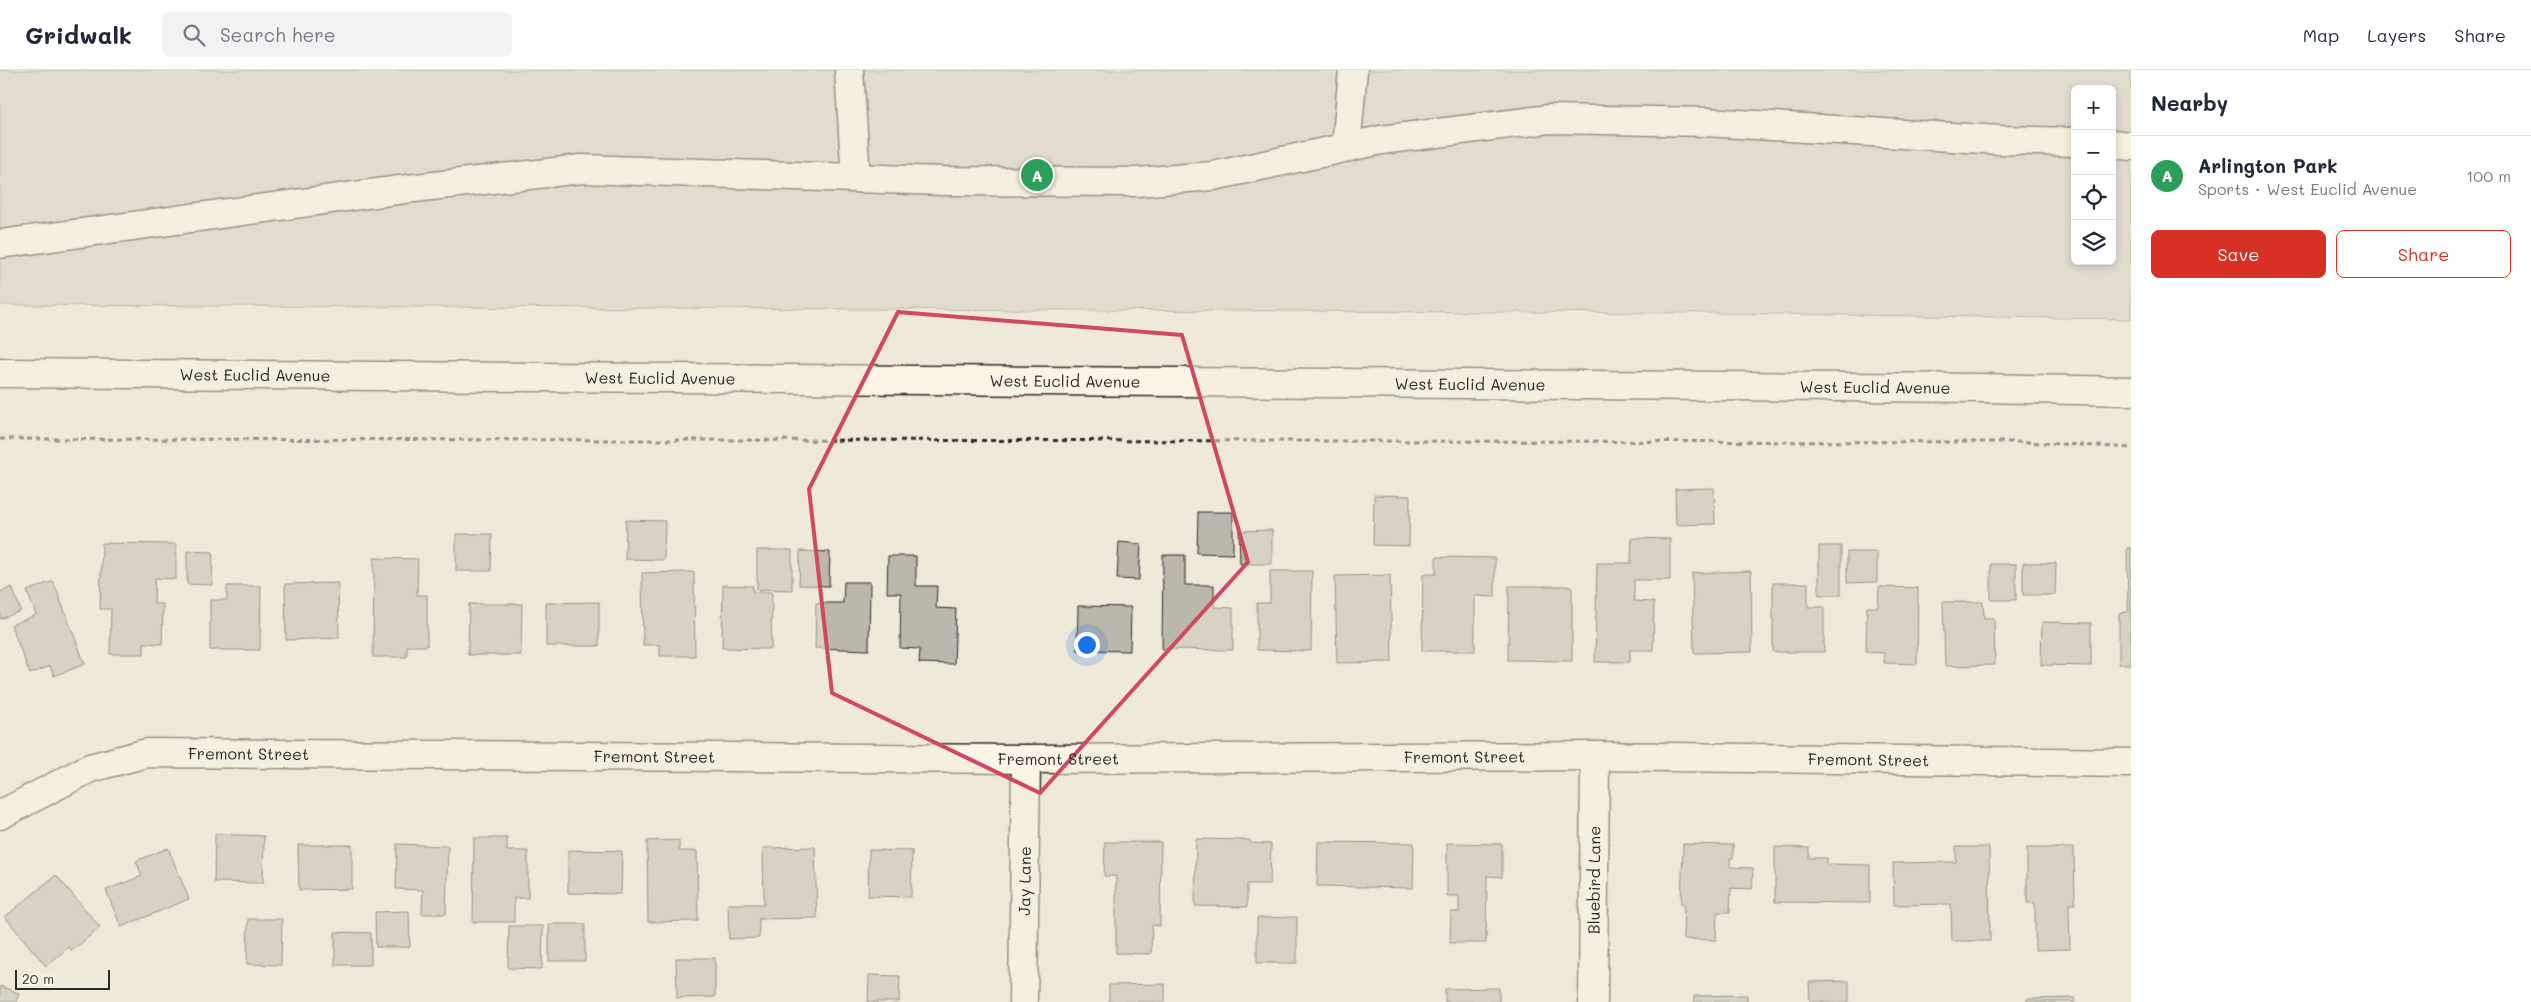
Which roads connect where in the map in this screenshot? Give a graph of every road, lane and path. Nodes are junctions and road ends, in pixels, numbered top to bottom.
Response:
1 (849, 70) edge
2 (1352, 70) edge
3 (2071, 142) edge
4 (2116, 144) edge
5 (1346, 146) junction
6 (2131, 146) edge
7 (856, 178) junction
8 (0, 244) edge
9 (0, 373) edge
10 (2131, 391) edge
11 (0, 439) edge
12 (2131, 448) edge
13 (1596, 756) junction
14 (1026, 759) junction
15 (2131, 763) edge
16 (0, 815) edge
17 (1023, 1002) edge
18 (1593, 1002) edge

1 - 7 street
2 - 5 street
3 - 5 street
4 - 6 street
5 - 7 street
7 - 8 street
9 - 10 street, West Euclid Avenue
11 - 12 path
13 - 14 street, Fremont Street
13 - 15 street, Fremont Street
13 - 18 street, Bluebird Lane
14 - 16 street, Fremont Street
14 - 17 street, Jay Lane

